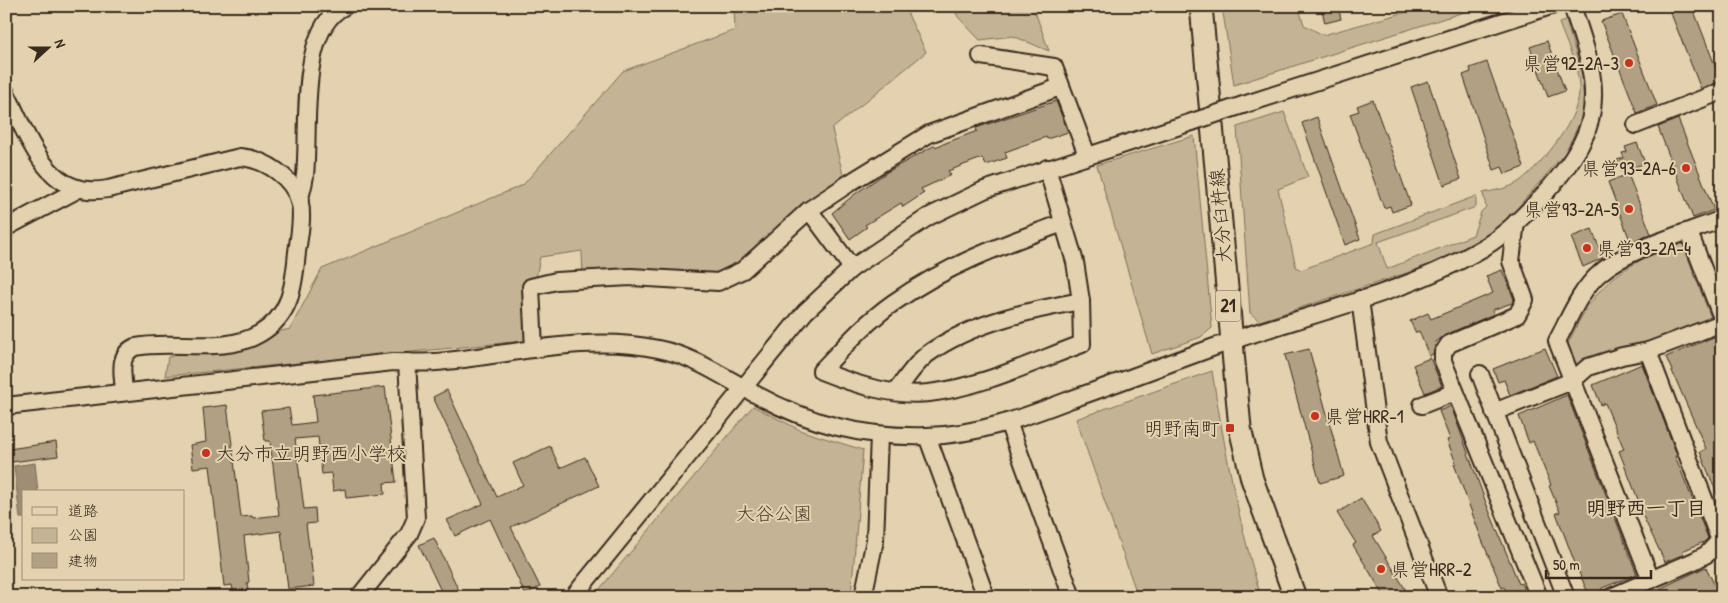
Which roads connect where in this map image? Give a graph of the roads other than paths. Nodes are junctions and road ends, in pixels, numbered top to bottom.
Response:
1 (345, 6) edge
2 (1201, 6) edge
3 (1551, 6) edge
4 (1572, 6) edge
5 (981, 56) dead end
6 (1060, 88) junction
7 (1722, 92) edge
8 (6, 93) edge
9 (1636, 125) dead end
10 (1087, 155) junction
11 (1047, 168) junction
12 (79, 189) junction
13 (299, 202) junction
14 (809, 210) junction
15 (1722, 219) edge
16 (1516, 222) junction
17 (1063, 223) junction
18 (7, 226) edge
19 (1688, 232) junction
20 (852, 268) junction
21 (1360, 299) junction
22 (1081, 301) junction
23 (1722, 318) edge
24 (1722, 322) edge
25 (1232, 341) junction
26 (534, 349) junction
27 (1648, 351) junction
28 (407, 362) junction
29 (1480, 374) dead end
30 (1572, 381) junction
31 (744, 388) junction
32 (896, 391) junction
33 (124, 392) junction
34 (1455, 392) junction
35 (1422, 405) dead end
36 (6, 406) edge
37 (1494, 412) junction
38 (1008, 422) junction
39 (879, 436) junction
40 (927, 436) junction
41 (1721, 539) edge
42 (1651, 580) junction
43 (358, 597) edge
44 (574, 597) edge
45 (863, 597) edge
46 (986, 597) edge
47 (1072, 597) edge
48 (1295, 597) edge
49 (1439, 597) edge
50 (1539, 597) edge
51 (1566, 597) edge
52 (1611, 597) edge

1 - 13 street
2 - 25 main road, 大分臼杵線 / 21
3 - 10 street, bridge
4 - 16 street
5 - 6 street
6 - 10 street
6 - 14 street
7 - 9 street
8 - 12 street
10 - 11 street
11 - 17 street
11 - 20 street
12 - 13 street
12 - 18 street
13 - 33 street
14 - 20 street
14 - 26 street
15 - 19 street
16 - 21 street
16 - 34 street
17 - 22 street
17 - 32 street
19 - 23 street
19 - 30 street
20 - 31 street
21 - 25 street
21 - 49 street
22 - 32 street
22 - 32 street
24 - 27 street
25 - 38 street
25 - 48 main road, 大分臼杵線 / 21
26 - 28 street
26 - 31 street
27 - 30 street
27 - 41 street
28 - 33 street
28 - 43 street
29 - 37 street
30 - 37 street
30 - 42 street
31 - 39 street
31 - 44 street
33 - 36 street
34 - 35 street
34 - 50 street
37 - 51 street
38 - 40 street
38 - 47 street
39 - 40 street
39 - 45 street
40 - 46 street
41 - 42 street
42 - 52 street

